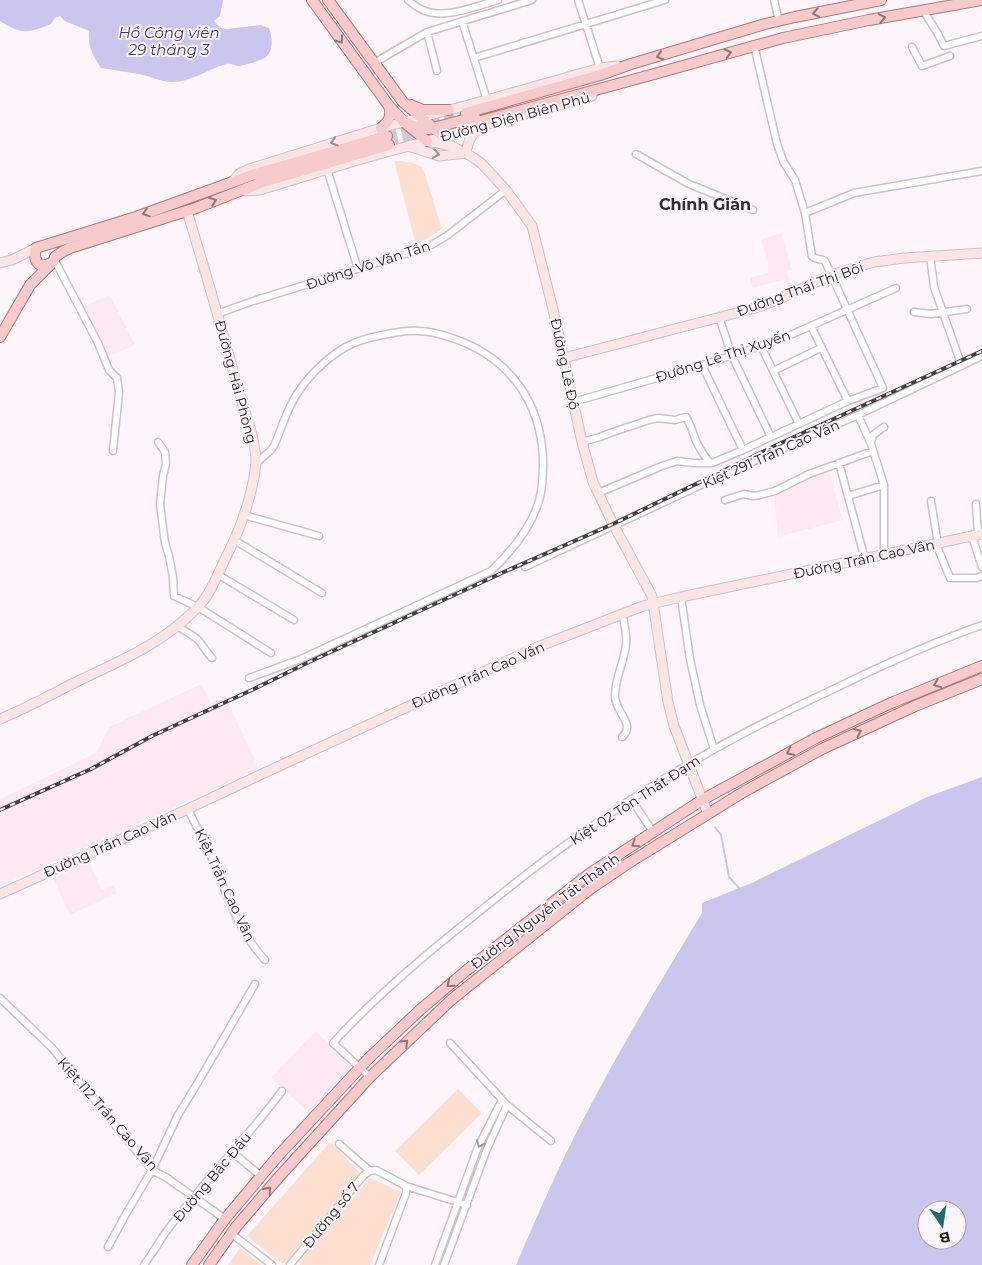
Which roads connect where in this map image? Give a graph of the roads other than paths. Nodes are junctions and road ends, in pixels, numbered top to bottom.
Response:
1 (312, 0) edge
2 (328, 0) edge
3 (408, 0) edge
4 (498, 0) edge
5 (532, 0) edge
6 (578, 0) edge
7 (665, 0) edge
8 (774, 0) edge
9 (881, 0) edge
10 (982, 0) edge
11 (923, 10) junction
12 (462, 21) junction
13 (779, 21) junction
14 (585, 24) junction
15 (427, 32) junction
16 (982, 36) edge
17 (783, 38) junction
18 (754, 46) junction
19 (912, 47) dead end
20 (950, 56) dead end
21 (474, 58) junction
22 (374, 63) junction
23 (631, 64) junction
24 (600, 68) junction
25 (437, 71) dead end
26 (624, 82) junction
27 (487, 100) junction
28 (403, 102) junction
29 (389, 106) junction
30 (449, 110) junction
31 (466, 113) tunnel mouth
32 (420, 117) junction
33 (404, 122) junction
34 (470, 124) tunnel mouth
35 (484, 126) junction
36 (434, 128) junction
37 (386, 136) junction
38 (444, 137) junction
39 (427, 141) junction
40 (408, 146) junction
41 (452, 146) junction
42 (466, 153) junction
43 (636, 154) dead end
44 (327, 169) junction
45 (982, 171) edge
46 (506, 190) junction
47 (239, 191) junction
48 (753, 210) dead end
49 (187, 211) junction
50 (805, 213) junction
51 (38, 253) junction
52 (982, 253) edge
53 (930, 256) junction
54 (54, 260) junction
55 (0, 263) edge
56 (358, 269) junction
57 (831, 275) junction
58 (30, 285) junction
59 (896, 288) dead end
60 (967, 309) dead end
61 (847, 310) junction
62 (914, 312) dead end
63 (944, 312) junction
64 (217, 314) junction
65 (719, 317) junction
66 (810, 326) junction
67 (0, 337) edge
68 (761, 346) junction
69 (822, 348) junction
70 (732, 356) junction
71 (982, 356) edge
72 (564, 358) junction
73 (959, 358) dead end
74 (702, 365) junction
75 (773, 372) junction
76 (573, 402) junction
77 (848, 402) junction
78 (858, 414) junction
79 (799, 424) junction
80 (884, 427) dead end
81 (771, 437) junction
82 (158, 442) dead end
83 (582, 442) junction
84 (871, 444) junction
85 (742, 450) junction
86 (113, 451) dead end
87 (873, 452) junction
88 (256, 462) junction
89 (710, 463) junction
90 (839, 463) junction
91 (884, 485) junction
92 (598, 493) junction
93 (848, 496) junction
94 (725, 500) dead end
95 (931, 501) dead end
96 (976, 504) dead end
97 (244, 515) junction
98 (614, 526) junction
99 (977, 535) edge
100 (319, 536) dead end
101 (234, 540) junction
102 (937, 544) junction
103 (884, 555) junction
104 (865, 559) junction
105 (525, 567) dead end
106 (982, 568) edge
107 (217, 574) junction
108 (982, 576) edge
109 (322, 593) dead end
110 (681, 597) junction
111 (653, 604) junction
112 (198, 607) junction
113 (622, 614) junction
114 (294, 620) dead end
115 (982, 625) edge
116 (177, 626) junction
117 (271, 652) dead end
118 (212, 658) dead end
119 (982, 666) edge
120 (248, 678) dead end
121 (982, 679) edge
122 (900, 699) junction
123 (905, 710) junction
124 (0, 719) edge
125 (622, 737) dead end
126 (714, 749) junction
127 (688, 764) junction
128 (631, 800) junction
129 (702, 800) junction
130 (188, 808) junction
131 (708, 814) junction
132 (653, 832) junction
133 (0, 894) edge
134 (515, 933) junction
135 (524, 942) junction
136 (265, 960) dead end
137 (255, 984) dead end
138 (0, 998) edge
139 (450, 1043) dead end
140 (359, 1068) junction
141 (370, 1077) junction
142 (282, 1091) dead end
143 (502, 1100) junction
144 (507, 1105) junction
145 (551, 1141) dead end
146 (339, 1144) dead end
147 (232, 1152) junction
148 (152, 1170) junction
149 (373, 1170) junction
150 (261, 1176) junction
151 (406, 1186) junction
152 (194, 1198) junction
153 (458, 1202) junction
154 (466, 1205) junction
155 (225, 1219) junction
156 (234, 1231) junction
157 (108, 1247) dead end
158 (144, 1265) edge
159 (192, 1265) edge
160 (209, 1265) edge
161 (272, 1265) edge
162 (290, 1265) edge
163 (379, 1265) edge
164 (435, 1265) edge
165 (444, 1265) edge

1 -> 29 main road
2 - 22 main road
3 - 4 street
5 - 12 street
6 - 14 street
7 - 14 street
8 - 13 street
9 -> 13 main road, Đường Điện Biên Phủ
10 - 11 main road, Đường Điện Biên Phủ
11 - 16 street
17 -> 11 main road, Đường Điện Biên Phủ
12 - 15 street
12 - 21 street
13 - 17 main road
13 -> 23 main road, Đường Điện Biên Phủ
14 - 21 street
14 - 24 street
15 - 22 street
15 - 25 street
17 - 18 main road, Đường Điện Biên Phủ
26 -> 18 main road, Đường Điện Biên Phủ
18 - 50 street
19 - 20 street
21 - 27 street
22 - 28 main road
23 - 24 street, Đường Điện Biên Phủ
23 - 31 main road
24 - 27 street, Đường Điện Biên Phủ
26 - 34 main road
26 - 35 street, Đường Điện Biên Phủ
26 - 36 main road
27 - 30 street, Đường Điện Biên Phủ
28 - 30 main road
28 - 32 main road
29 - 33 main road
29 - 37 main road
30 - 32 street, Đường Điện Biên Phủ
32 - 33 street, Đường Điện Biên Phủ
32 - 36 main road
33 - 36 main road
33 - 37 street, Đường Điện Biên Phủ
33 - 39 main road
35 - 38 street, Đường Điện Biên Phủ
35 - 42 street
36 - 38 main road
37 - 47 main road
37 -> 51 main road
38 - 39 street, Đường Điện Biên Phủ
38 - 41 street, Đường Lê Độ
39 - 40 street, Đường Điện Biên Phủ
39 - 41 street, Đường Lê Độ
40 -> 42 street
40 - 44 street, Đường Điện Biên Phủ
41 - 42 street, Đường Lê Độ
42 - 46 street, Đường Lê Độ
43 - 48 street
44 - 47 street, Đường Điện Biên Phủ
44 - 56 street
45 - 50 street
46 - 56 street, Đường Võ Văn Tần
46 - 72 street, Đường Lê Độ
49 -> 47 main road, Đường Điện Biên Phủ
49 - 54 main road, Đường Điện Biên Phủ
49 - 64 street, Đường Hải Phòng
50 - 57 street
51 - 54 main road
51 - 54 main road
51 - 55 street
51 - 58 main road
52 - 53 street, Đường Thái Thị Bôi
53 - 57 street, Đường Thái Thị Bôi
53 - 63 street
54 - 58 main road, Đường Điện Biên Phủ
54 - 86 street
56 - 64 street, Đường Võ Văn Tần
57 - 61 street
57 - 65 street, Đường Thái Thị Bôi
58 - 67 main road
59 - 61 street, Đường Lê Thị Xuyến
60 - 63 street
61 - 66 street, Đường Lê Thị Xuyến
61 - 77 street
62 - 63 street
63 - 73 street
64 - 88 street, Đường Hải Phòng
65 - 70 street
65 - 72 street, Đường Thái Thị Bôi
66 - 68 street, Đường Lê Thị Xuyến
66 - 69 street
68 - 70 street, Đường Lê Thị Xuyến
68 - 75 street
69 - 75 street
69 - 77 street
70 - 74 street, Đường Lê Thị Xuyến
70 - 81 street
71 - 78 street, Kiệt 291 Trần Cao Vân
72 - 76 street, Đường Lê Độ
74 - 76 street, Đường Lê Thị Xuyến
74 - 85 street
75 - 79 street
76 - 83 street, Đường Lê Độ
77 - 79 street
78 - 84 street
78 - 98 street, Kiệt 291 Trần Cao Vân
79 - 81 street
80 - 84 street
81 - 85 street
82 - 112 street
83 - 89 street
83 - 92 street, Đường Lê Độ
84 - 87 street
85 - 89 street
87 - 90 street
87 - 91 street
88 - 97 street, Đường Hải Phòng
88 - 120 street
89 - 92 street
90 - 93 street
90 - 94 street
91 - 93 street
91 - 103 street
92 - 98 street, Đường Lê Độ
93 - 104 street
95 - 102 street
96 - 99 street
97 - 100 street
97 - 101 street, Đường Hải Phòng
98 - 105 street, Kiệt 291 Trần Cao Vân
98 - 111 street, Đường Lê Độ
99 - 102 street, Đường Trần Cao Vân
99 - 106 street
101 - 107 street, Đường Hải Phòng
101 - 109 street
102 - 103 street, Đường Trần Cao Vân
102 - 108 street
103 - 104 street, Đường Trần Cao Vân
104 - 110 street, Đường Trần Cao Vân
107 - 112 street, Đường Hải Phòng
107 - 114 street
110 - 111 street, Đường Trần Cao Vân
110 - 126 street
111 - 113 street, Đường Trần Cao Vân
111 - 127 street, Đường Lê Độ
112 - 116 street, Đường Hải Phòng
112 - 117 street
113 - 125 street
113 - 130 street, Đường Trần Cao Vân
115 - 126 street, Kiệt 02 Tôn Thất Đạm
116 - 118 street
116 - 124 street, Đường Hải Phòng
119 -> 122 main road, Đường Nguyễn Tất Thành
121 - 123 main road, Đường Nguyễn Tất Thành
122 - 123 main road
122 -> 129 main road, Đường Nguyễn Tất Thành
131 -> 123 main road, Đường Nguyễn Tất Thành
126 - 127 street, Kiệt 02 Tôn Thất Đạm
127 - 128 street, Kiệt 02 Tôn Thất Đạm
127 - 129 street, Đường Lê Độ
128 - 132 street
128 - 140 street, Kiệt 02 Tôn Thất Đạm
129 - 131 street, Đường Lê Độ
129 - 132 main road, Đường Nguyễn Tất Thành
130 - 133 street, Đường Trần Cao Vân
130 - 136 street, Kiệt Trần Cao Vân
131 - 135 main road, Đường Nguyễn Tất Thành
132 -> 134 main road, Đường Nguyễn Tất Thành
134 - 135 main road
134 -> 140 main road, Đường Nguyễn Tất Thành
141 -> 135 main road, Đường Nguyễn Tất Thành
137 - 148 street
138 - 148 street, Kiệt 112 Trần Cao Vân
139 - 143 street
140 - 141 street
140 - 150 main road, Đường Nguyễn Tất Thành
156 -> 141 main road, Đường Nguyễn Tất Thành
142 - 147 street, Đường Bắc Đẩu
143 - 144 street
143 -> 153 street
144 - 145 street
144 - 154 street
146 - 149 street
147 - 150 street
147 - 152 street, Đường Bắc Đẩu
148 - 152 street, Kiệt 112 Trần Cao Vân
148 - 157 street
149 - 151 street
149 - 162 street, Đường số 7
150 - 155 main road, Đường Nguyễn Tất Thành
151 - 153 street
151 - 163 street
152 - 155 street, Kiệt 112 Trần Cao Vân
152 - 158 street, Đường Bắc Đẩu
153 - 154 street
153 - 164 street
154 - 165 street
155 - 156 main road
155 - 159 main road, Đường Nguyễn Tất Thành
156 - 160 main road, Đường Nguyễn Tất Thành
156 - 161 street

